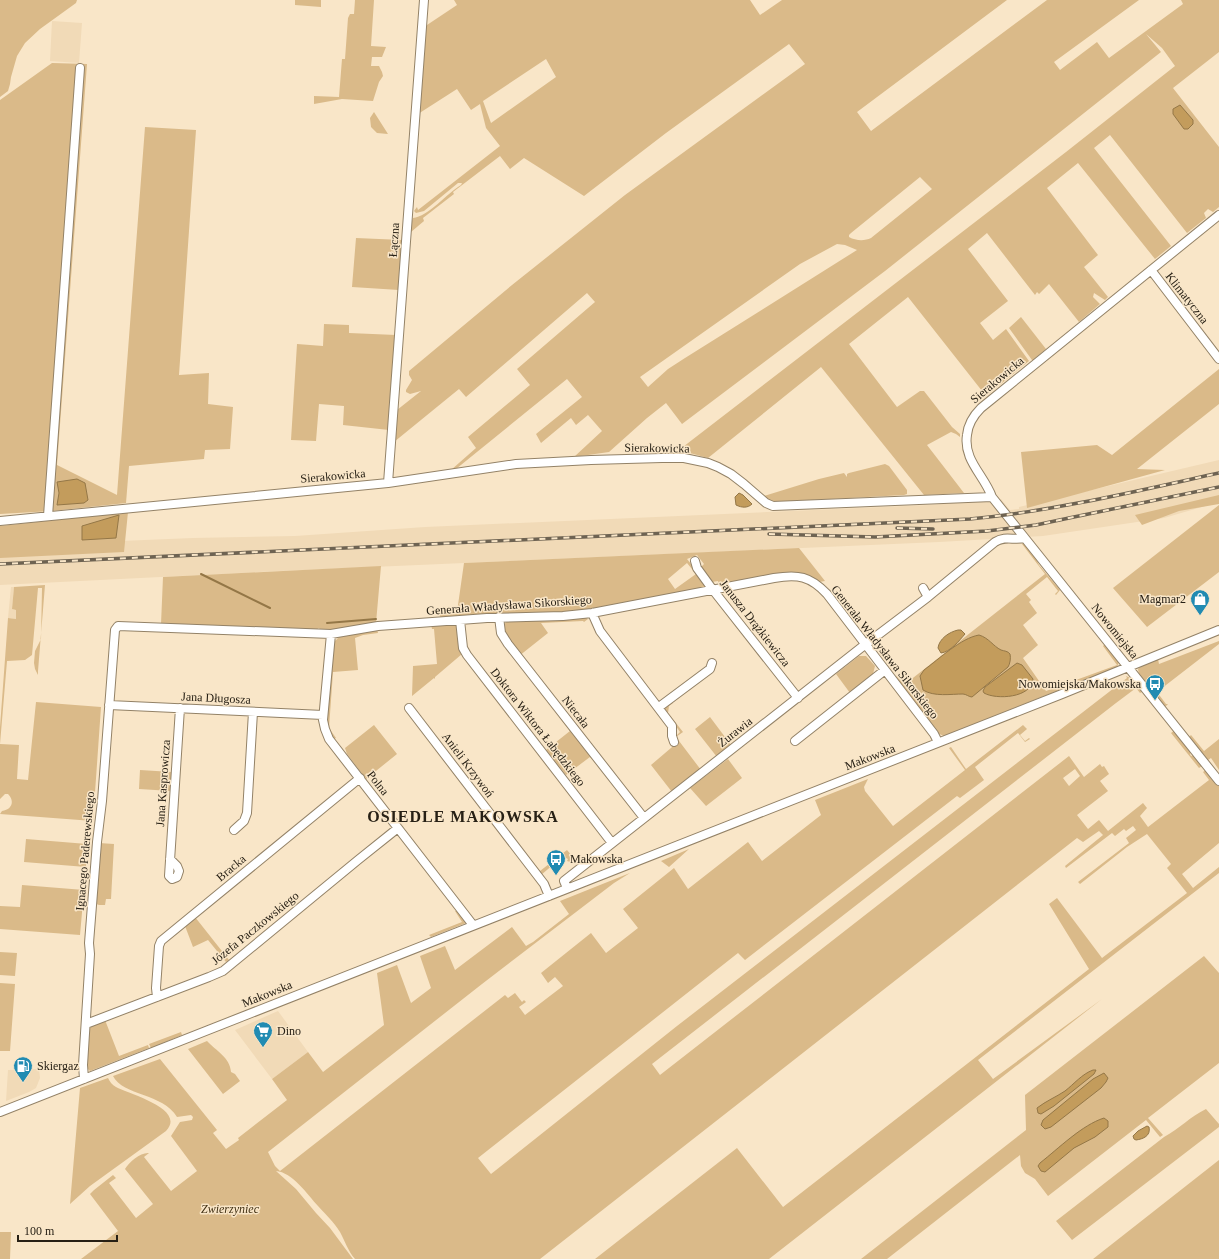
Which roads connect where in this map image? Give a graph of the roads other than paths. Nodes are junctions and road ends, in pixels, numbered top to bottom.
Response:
1 (424, 0) edge
2 (80, 68) dead end
3 (1219, 215) edge
4 (1151, 270) junction
5 (1219, 359) edge
6 (388, 483) junction
7 (992, 497) junction
8 (48, 516) junction
9 (0, 521) edge
10 (1024, 538) junction
11 (695, 561) dead end
12 (923, 588) dead end
13 (713, 590) junction
14 (928, 597) junction
15 (592, 613) junction
16 (499, 617) junction
17 (460, 620) junction
18 (118, 626) joint
19 (1219, 630) edge
20 (331, 634) junction
21 (865, 644) junction
22 (712, 663) dead end
23 (1128, 667) junction
24 (885, 670) junction
25 (798, 698) junction
26 (109, 705) junction
27 (659, 707) junction
28 (180, 708) junction
29 (409, 708) dead end
30 (253, 712) junction
31 (323, 715) junction
32 (795, 741) dead end
33 (674, 742) dead end
34 (938, 742) junction
35 (360, 778) junction
36 (1219, 781) edge
37 (644, 818) junction
38 (398, 828) junction
39 (234, 830) dead end
40 (612, 844) junction
41 (170, 859) dead end
42 (567, 888) junction
43 (549, 896) junction
44 (473, 925) junction
45 (158, 997) junction
46 (86, 1024) junction
47 (84, 1079) junction
48 (0, 1112) edge

1 - 6 street, Łączna
2 - 8 street
3 - 4 street, Sierakowicka
4 - 5 street, Klimatyczna
4 - 7 street, Sierakowicka
6 - 7 street, Sierakowicka
6 - 8 street, Sierakowicka
7 - 10 street, Nowomiejska
8 - 9 street, Sierakowicka
10 - 14 street, Żurawia
10 - 23 street, Nowomiejska
11 - 13 street, Janusza Drążkiewicza
12 - 14 street
13 - 15 street, Generała Władysława Sikorskiego
13 - 21 street, Generała Władysława Sikorskiego
13 - 25 street, Janusza Drążkiewicza
14 - 21 street, Żurawia
15 - 16 street, Generała Władysława Sikorskiego
15 - 27 street
16 - 17 street, Generała Władysława Sikorskiego
16 - 37 street, Niecała
17 - 20 street, Generała Władysława Sikorskiego
17 - 40 street, Doktora Wiktora Łabędzkiego
18 - 20 street, Generała Władysława Sikorskiego
18 - 26 street, Ignacego Paderewskiego
19 - 23 street, Makowska
20 - 31 street, Polna
21 - 24 street, Generała Władysława Sikorskiego
21 - 25 street, Żurawia
22 - 27 street
23 - 34 street, Makowska
23 - 36 street, Nowomiejska
24 - 32 street
24 - 34 street, Generała Władysława Sikorskiego
25 - 37 street, Żurawia
26 - 28 street, Jana Długosza
26 - 46 street, Ignacego Paderewskiego
27 - 33 street
28 - 30 street, Jana Długosza
28 - 41 street, Jana Kasprowicza
29 - 43 street, Anieli Krzywoń
30 - 31 street, Jana Długosza
30 - 39 street
31 - 35 street, Polna
34 - 42 street, Makowska
35 - 38 street, Polna
35 - 45 street, Bracka
37 - 40 street, Żurawia
38 - 44 street, Polna
38 - 45 street, Józefa Paczkowskiego
40 - 42 street, Żurawia
42 - 43 street, Makowska
43 - 44 street, Makowska
44 - 47 street, Makowska
45 - 46 street, Józefa Paczkowskiego
46 - 47 street, Ignacego Paderewskiego
47 - 48 street, Makowska

